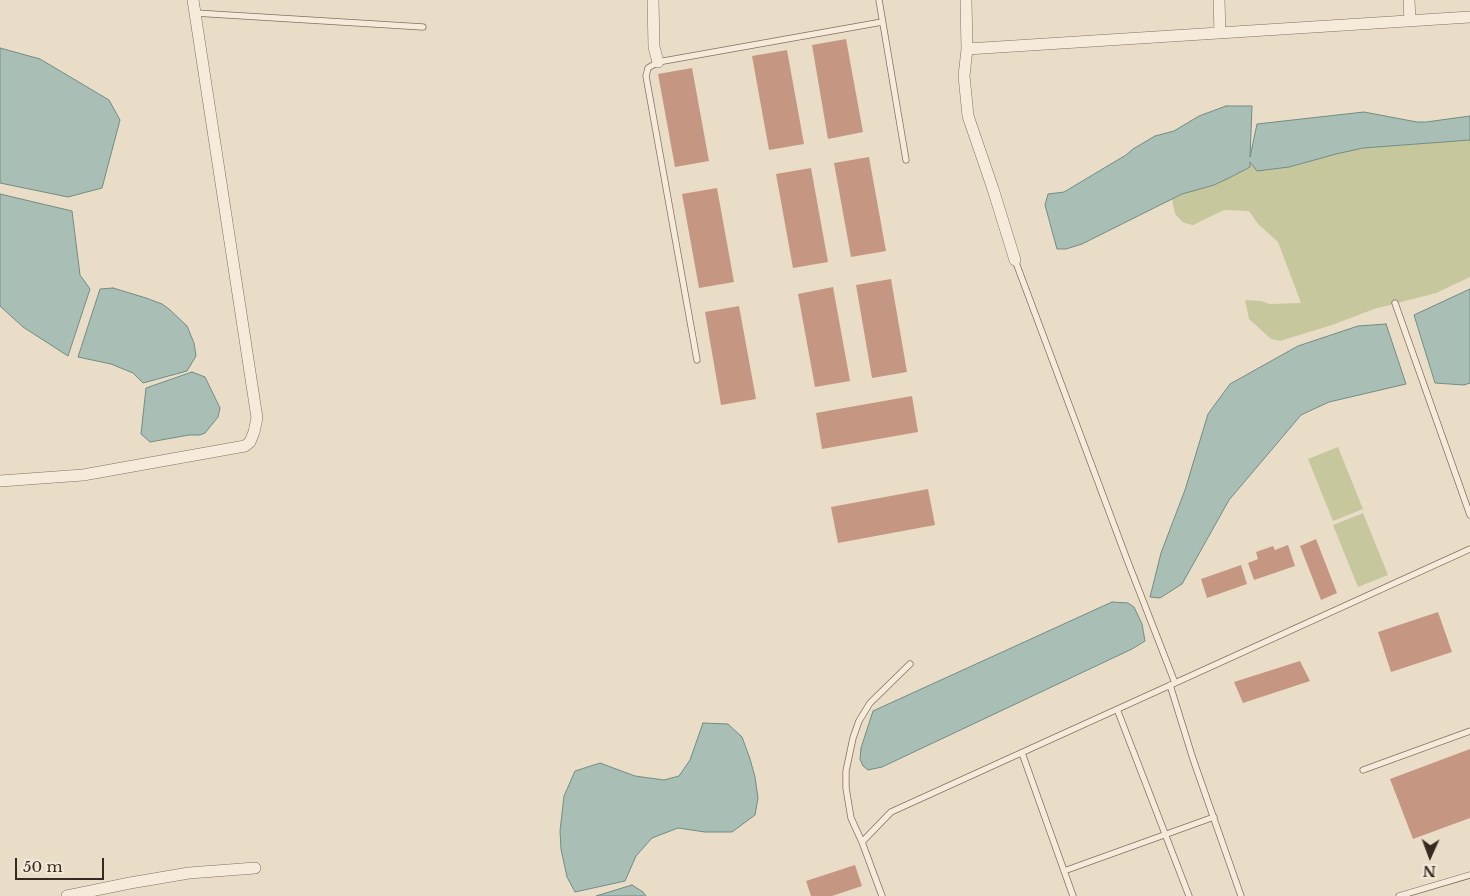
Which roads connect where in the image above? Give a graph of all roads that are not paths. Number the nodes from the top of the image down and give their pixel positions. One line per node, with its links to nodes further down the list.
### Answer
1 (193, 0): 7 (street)
2 (653, 0): 14 (street)
3 (879, 0): 10 (lane)
4 (966, 0): 13 (street)
5 (1219, 0): 12 (street)
6 (1408, 0): 9 (street)
7 (194, 13): 11 (lane); 19 (street)
8 (1470, 17): 9 (street)
9 (1410, 20): 12 (street)
10 (882, 22): 14 (lane); 15 (lane)
11 (423, 27)
12 (1220, 33): 13 (street)
13 (966, 49): 16 (street)
14 (658, 62): 18 (lane)
15 (906, 160)
16 (1014, 260): 23 (lane)
17 (1395, 303): 20 (lane)
18 (697, 360)
19 (0, 481)
20 (1470, 515)
21 (1470, 548): 23 (lane)
22 (910, 664): 30 (lane)
23 (1173, 684): 24 (lane); 28 (lane)
24 (1118, 709): 26 (lane); 29 (lane)
25 (1470, 732): 27 (lane)
26 (1022, 753): 30 (lane); 32 (lane)
27 (1363, 770)
28 (1214, 817): 29 (lane); 38 (lane)
29 (1166, 836): 32 (lane); 37 (lane)
30 (862, 842): 35 (lane)
31 (255, 868): 34 (street)
32 (1064, 871): 36 (lane)
33 (1470, 875): 39 (lane)
34 (67, 896)
35 (882, 896)
36 (1073, 896)
37 (1190, 896)
38 (1241, 896)
39 (1399, 896)

